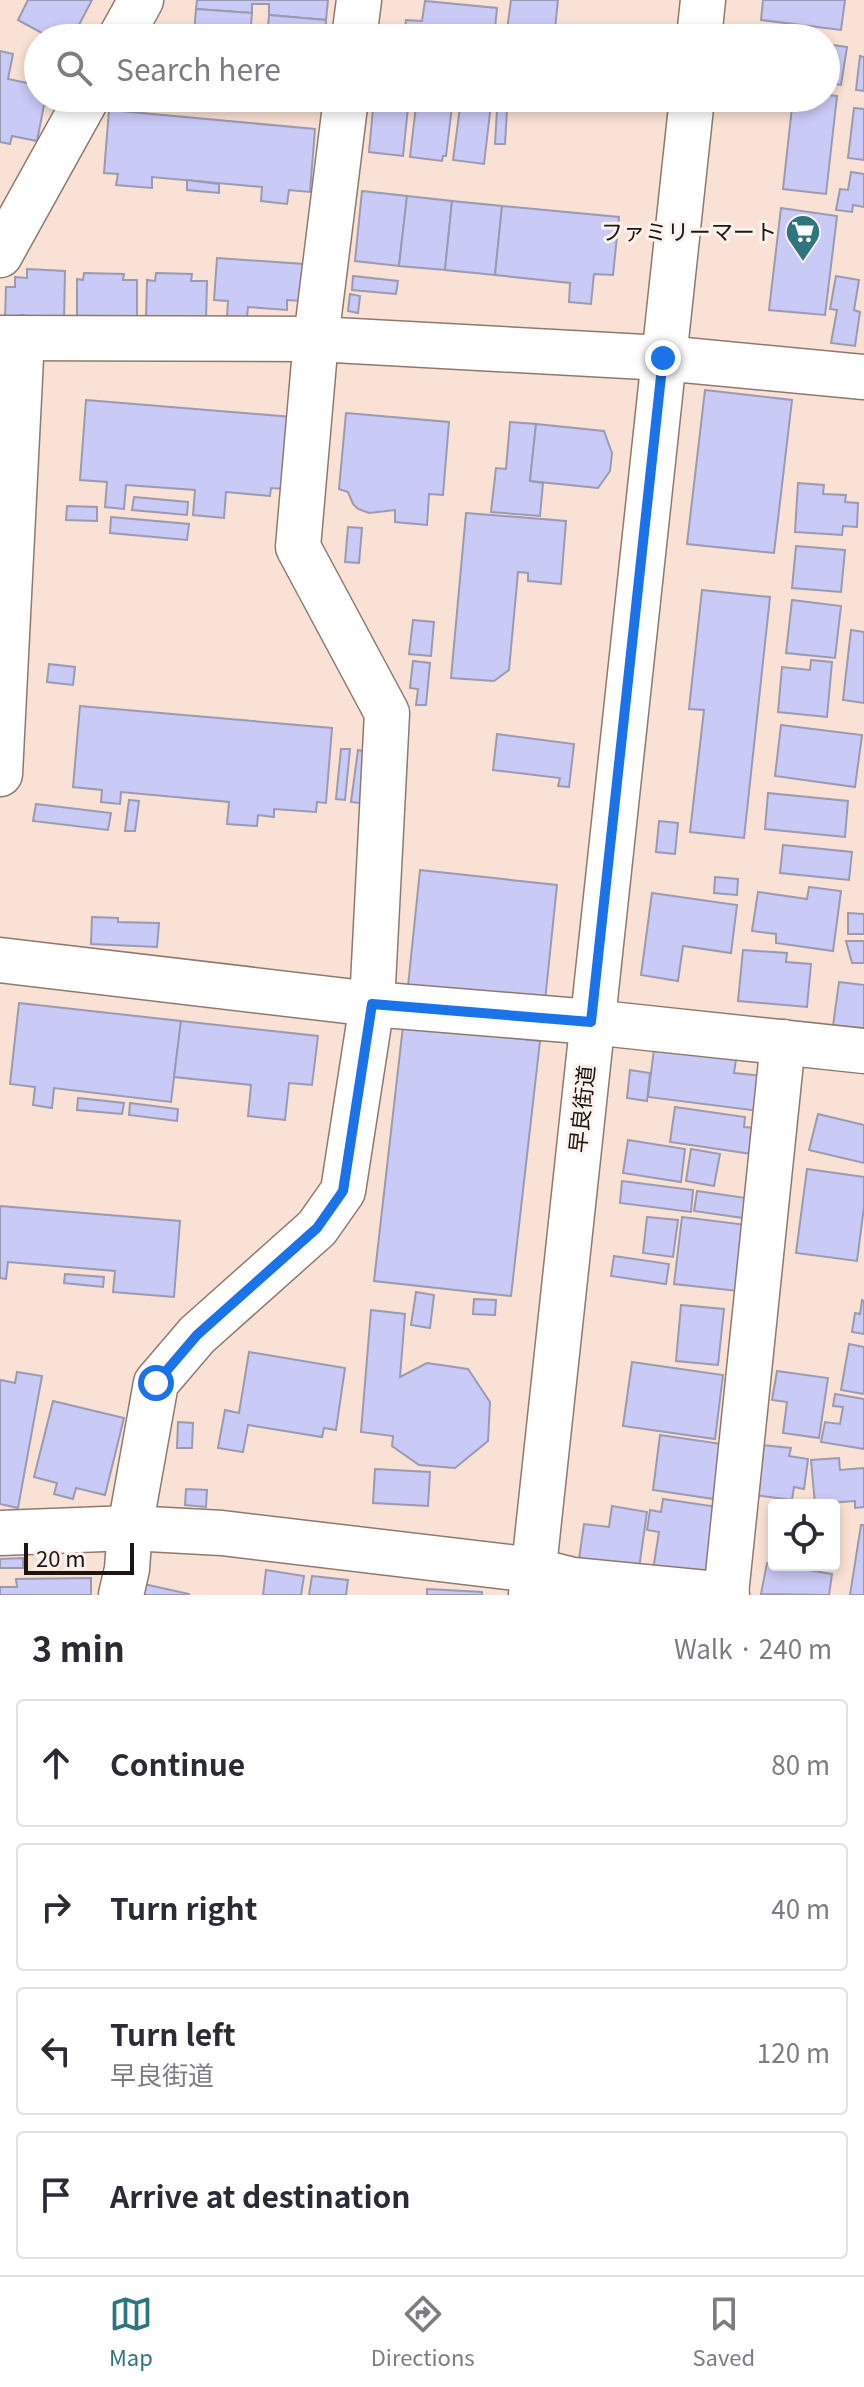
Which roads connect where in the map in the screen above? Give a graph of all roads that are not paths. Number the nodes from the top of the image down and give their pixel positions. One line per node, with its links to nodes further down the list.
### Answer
1 (141, 0): 4 (street)
2 (359, 0): 5 (street)
3 (703, 0): 6 (street)
4 (128, 24)
5 (356, 24)
6 (700, 24)
7 (79, 112): 10 (street)
8 (344, 112): 12 (street)
9 (690, 112): 13 (street, 早良街道)
10 (0, 255)
11 (11, 338): 12 (street); 15 (street)
12 (316, 339): 13 (street); 17 (street)
13 (663, 358): 14 (street); 18 (street, 早良街道)
14 (864, 377)
15 (0, 774)
16 (0, 960): 17 (street)
17 (372, 1004): 18 (street); 21 (street)
18 (591, 1022): 19 (street); 23 (street, 早良街道)
19 (783, 1042): 20 (street); 24 (street)
20 (864, 1051)
21 (130, 1528): 22 (street); 23 (street); 25 (street)
22 (0, 1533)
23 (532, 1583): 24 (street)
24 (727, 1594)
25 (121, 1595)

